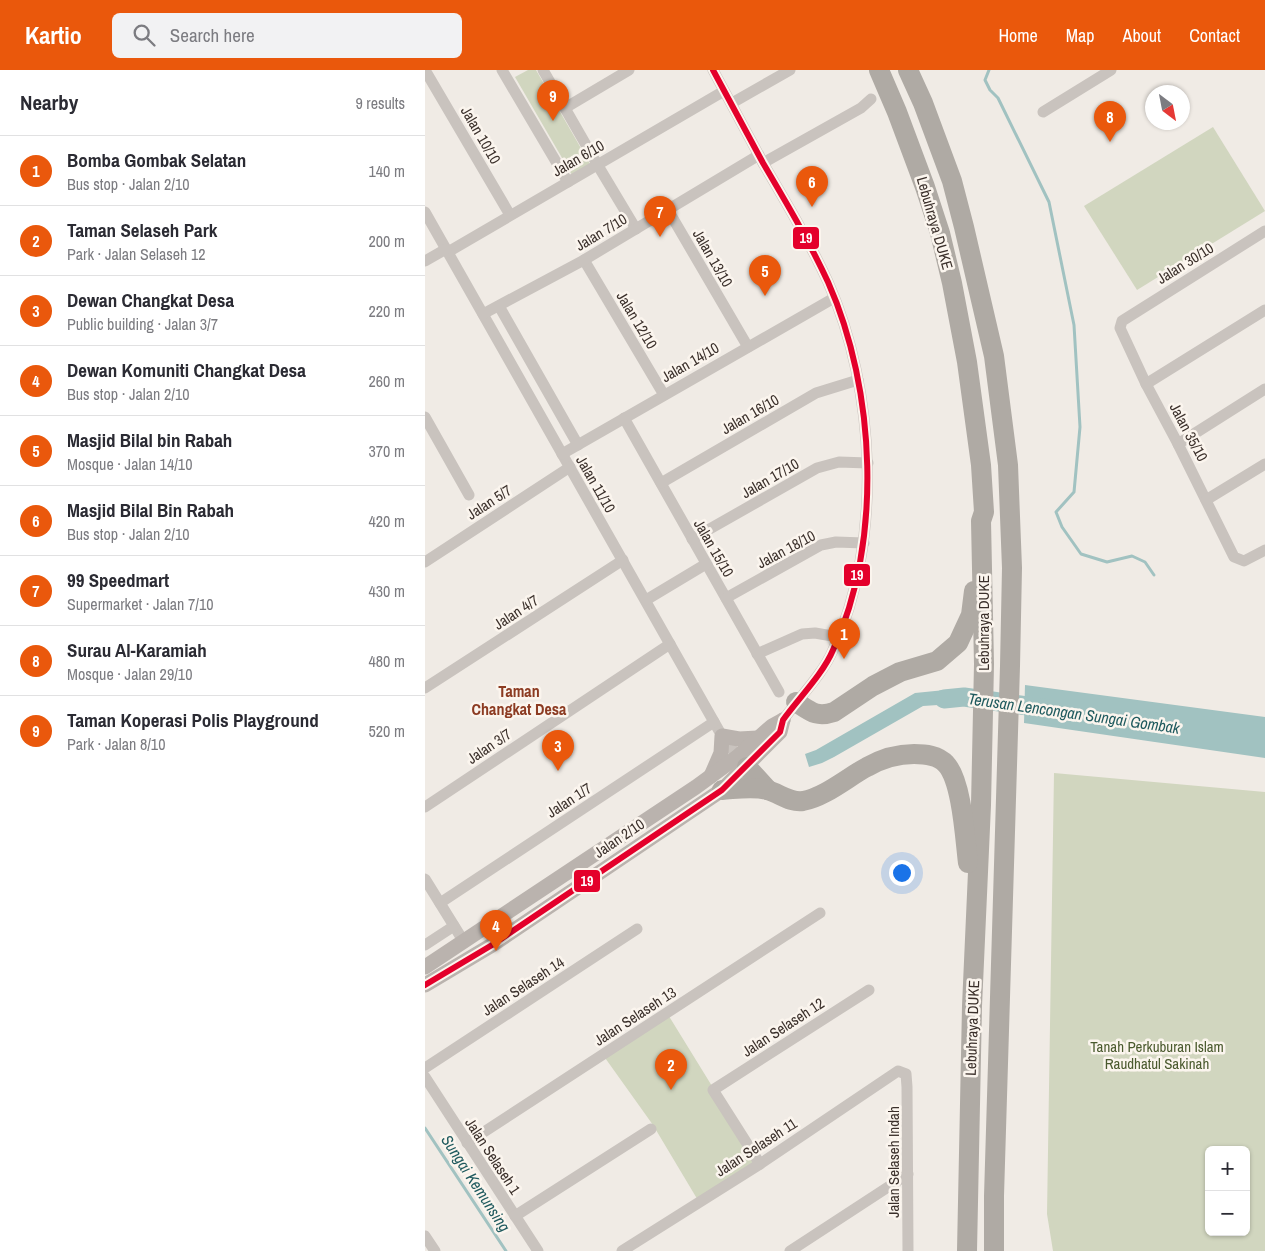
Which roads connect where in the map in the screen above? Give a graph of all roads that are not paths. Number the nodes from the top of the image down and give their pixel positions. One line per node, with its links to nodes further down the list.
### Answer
1 (425, 70): 20 (street, Jalan 10/10)
2 (502, 70): 17 (street)
3 (543, 70): 13 (street)
4 (629, 70): 13 (street)
5 (713, 70): 10 (street, Jalan 2/10)
6 (790, 70): 12 (street)
7 (879, 70): 47 (highway, Lebuhraya DUKE)
8 (908, 70): 98 (highway, Lebuhraya DUKE)
9 (1111, 70): 14 (street)
10 (724, 90): 12 (street, Jalan 2/10); 16 (street, Jalan 6/10)
11 (871, 99): 15 (street, Jalan 7/10)
12 (732, 103): 15 (street, Jalan 2/10)
13 (565, 108): 16 (street)
14 (1043, 112)
15 (761, 159): 18 (street, Jalan 7/10); 26 (street, Jalan 2/10)
16 (597, 164): 17 (street, Jalan 6/10); 21 (street)
17 (568, 182): 20 (street, Jalan 6/10)
18 (668, 210): 21 (street, Jalan 7/10); 31 (street, Jalan 13/10)
19 (425, 212): 23 (street, Jalan 11/10)
20 (510, 215): 23 (street, Jalan 6/10)
21 (636, 229): 24 (street, Jalan 7/10)
22 (1265, 231): 30 (street, Jalan 30/10)
23 (447, 250): 25 (street, Jalan 6/10); 29 (street, Jalan 11/10)
24 (583, 260): 27 (street, Jalan 7/10); 35 (street, Jalan 12/10)
25 (425, 261)
26 (835, 298): 31 (street, Jalan 14/10); 32 (street, Jalan 2/10)
27 (499, 306): 29 (street, Jalan 7/10); 39 (street)
28 (1265, 310): 33 (street)
29 (483, 314): 40 (street, Jalan 11/10)
30 (1122, 320): 33 (street, Jalan 35/10)
31 (747, 347): 35 (street, Jalan 14/10)
32 (859, 380): 41 (street, Jalan 2/10); 44 (street, Jalan 16/10)
33 (1146, 384): 38 (street, Jalan 35/10)
34 (1265, 389): 38 (street)
35 (664, 395): 37 (street, Jalan 14/10)
36 (425, 416): 45 (street)
37 (624, 418): 39 (street, Jalan 14/10); 44 (street, Jalan 15/10)
38 (1179, 444): 46 (street, Jalan 35/10)
39 (578, 445): 40 (street, Jalan 14/10)
40 (562, 454): 43 (street, Jalan 11/10)
41 (868, 463): 48 (street, Jalan 17/10); 49 (street, Jalan 2/10)
42 (1265, 464): 46 (street)
43 (570, 467): 51 (street, Jalan 11/10); 52 (street, Jalan 5/7)
44 (661, 483): 48 (street, Jalan 15/10)
45 (469, 495)
46 (1207, 500): 50 (street, Jalan 35/10)
47 (981, 521): 61 (highway); 73 (highway, Lebuhraya DUKE)
48 (692, 539): 53 (street, Jalan 15/10)
49 (864, 543): 54 (street, Jalan 18/10); 56 (street, Jalan 2/10)
50 (1265, 550)
51 (623, 560): 55 (street, Jalan 11/10); 59 (street, Jalan 4/7)
52 (425, 562)
53 (706, 564): 54 (street, Jalan 15/10); 55 (street)
54 (726, 598): 58 (street, Jalan 15/10)
55 (646, 600): 57 (street, Jalan 11/10)
56 (839, 637): 58 (street); 61 (street, Jalan 2/10)
57 (670, 644): 63 (street, Jalan 11/10); 69 (street, Jalan 3/7)
58 (757, 654): 60 (street, Jalan 15/10)
59 (425, 688)
60 (779, 692)
61 (796, 702): 62 (street, Jalan 2/10)
62 (783, 720): 65 (street, Jalan 2/10); 66 (street, Jalan 2/10)
63 (714, 722): 64 (street, Jalan 11/10); 71 (street, Jalan 1/7)
64 (722, 736): 65 (street); 66 (street, Jalan 11/10); 67 (street)
65 (758, 738): 66 (street, Jalan 2/10)
66 (742, 762): 67 (street, Jalan 2/10); 68 (highway)
67 (716, 783): 68 (highway); 76 (street, Jalan 2/10); 79 (street, Jalan 2/10)
68 (768, 790): 73 (highway)
69 (425, 807)
70 (425, 880): 71 (street)
71 (439, 903): 74 (street)
72 (820, 913): 85 (street, Jalan Selaseh 13)
73 (976, 920): 86 (highway, Lebuhraya DUKE)
74 (454, 926): 76 (street); 77 (street)
75 (637, 929): 81 (street, Jalan Selaseh 14)
76 (464, 942): 78 (street, Jalan 2/10)
77 (425, 945)
78 (425, 967)
79 (425, 985)
80 (869, 990): 87 (street, Jalan Selaseh 12)
81 (425, 1068)
82 (906, 1074): 87 (street, Jalan Selaseh 11); 88 (street, Jalan Selaseh Indah)
83 (425, 1077): 85 (street, Jalan Selaseh 1)
84 (651, 1129): 89 (street)
85 (467, 1143): 89 (street, Jalan Selaseh 1)
86 (969, 1158): 96 (highway); 97 (highway, Lebuhraya DUKE)
87 (760, 1164): 93 (street, Jalan Selaseh 11)
88 (908, 1174): 94 (street); 95 (street, Jalan Selaseh Indah)
89 (515, 1216): 92 (street, Jalan Selaseh 1)
90 (425, 1236): 91 (street)
91 (435, 1251)
92 (537, 1251)
93 (622, 1251)
94 (790, 1251)
95 (908, 1251)
96 (956, 1251)
97 (967, 1251)
98 (994, 1251)

